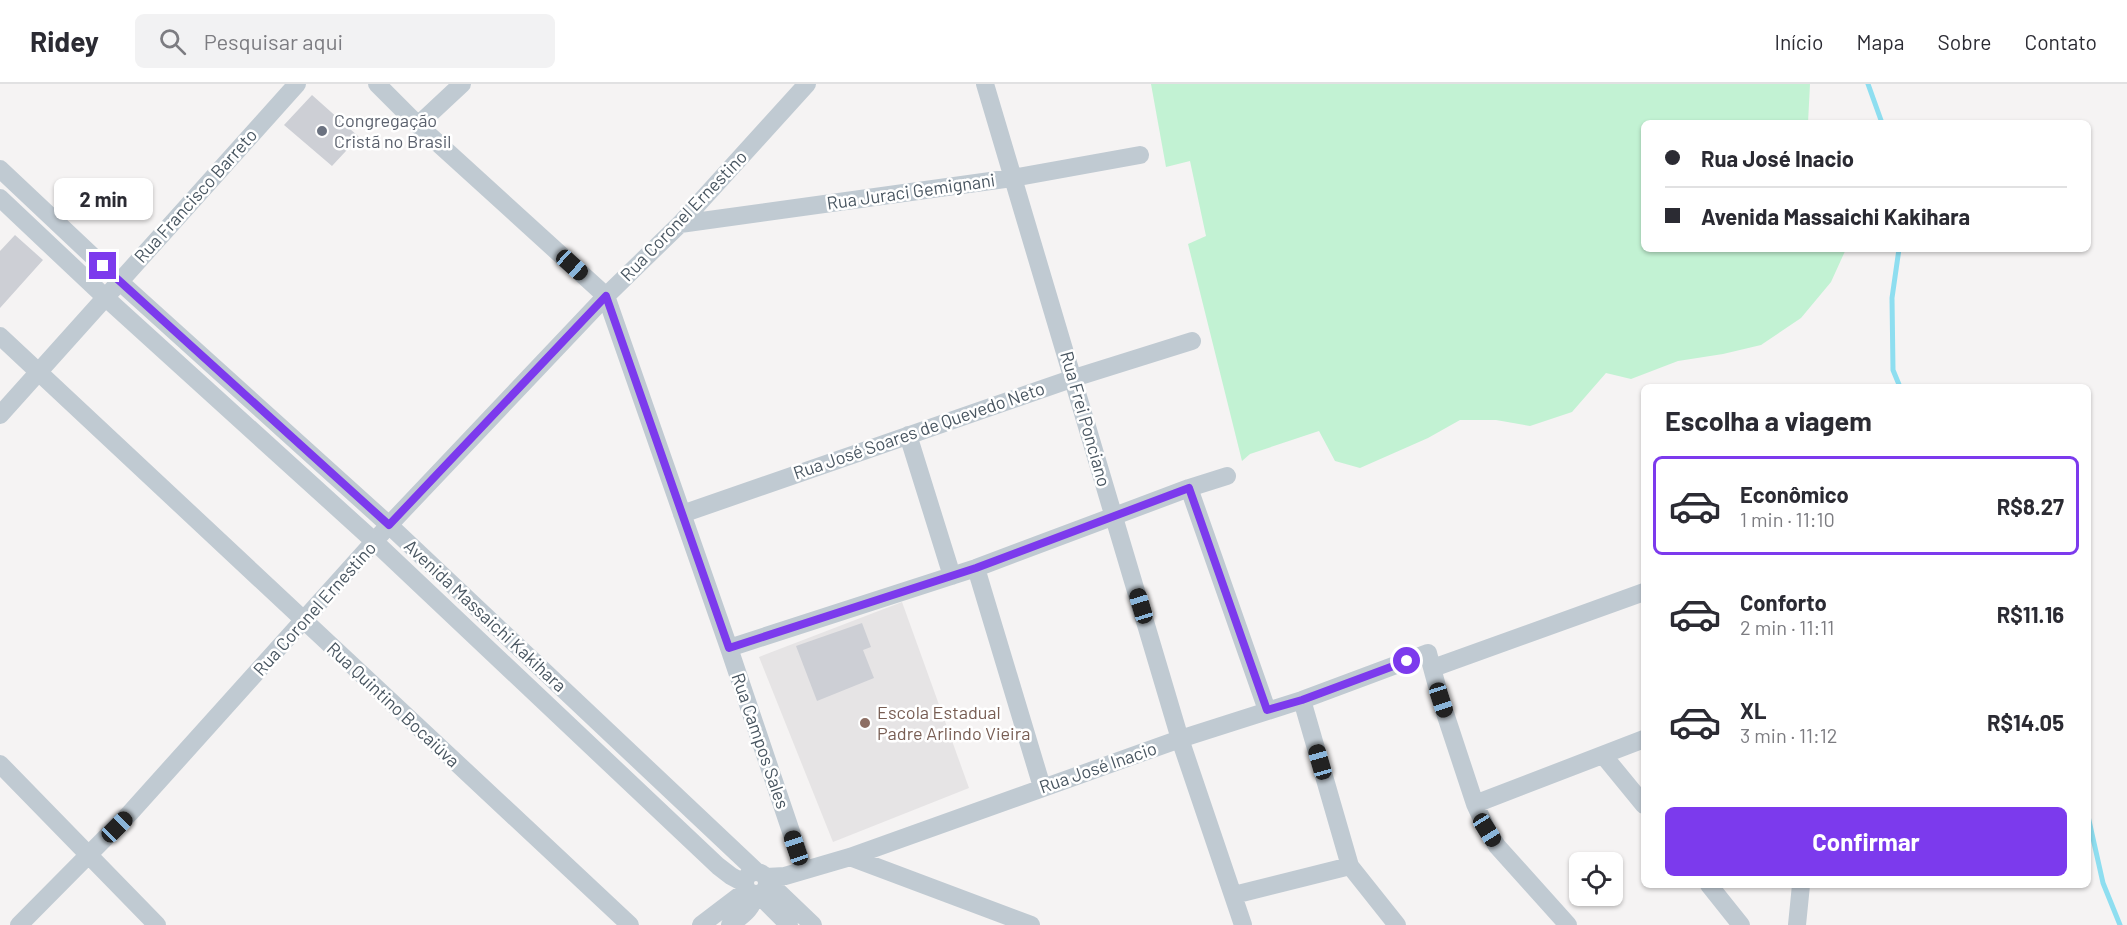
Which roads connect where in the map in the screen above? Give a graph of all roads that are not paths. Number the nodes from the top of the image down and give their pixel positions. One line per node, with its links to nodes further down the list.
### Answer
1 (297, 84): 12 (street, Rua Francisco Barreto)
2 (377, 84): 6 (street, Rua Campos Sales)
3 (462, 84): 6 (street)
4 (807, 84): 11 (street, Rua Coronel Ernestino)
5 (985, 84): 9 (street, Rua Frei Ponciano)
6 (418, 125): 13 (street, Rua Campos Sales)
7 (1140, 155): 9 (street, Rua Juraci Gemignani)
8 (0, 169): 12 (street, Avenida Massaichi Kakihara)
9 (1012, 178): 11 (street, Rua Juraci Gemignani); 18 (street, Rua Frei Ponciano)
10 (0, 198): 14 (street, Avenida Massaichi Kakihara)
11 (680, 224): 13 (street, Rua Coronel Ernestino)
12 (120, 282): 14 (street, Rua Francisco Barreto); 25 (street, Avenida Massaichi Kakihara)
13 (606, 296): 23 (street, Rua Campos Sales); 25 (street, Rua Coronel Ernestino)
14 (106, 298): 17 (street, Rua Francisco Barreto); 26 (street, Avenida Massaichi Kakihara)
15 (0, 336): 17 (street, Rua Quintino Bocaiúva)
16 (1192, 341): 18 (street, Rua José Soares de Quevedo Neto)
17 (39, 372): 19 (street, Rua Francisco Barreto); 30 (street, Rua Quintino Bocaiúva)
18 (1074, 378): 20 (street, Rua José Soares de Quevedo Neto); 24 (street, Rua Frei Ponciano)
19 (0, 415)
20 (908, 435): 23 (street, Rua José Soares de Quevedo Neto); 28 (street)
21 (1227, 476): 22 (street)
22 (1189, 488): 24 (street); 34 (street)
23 (682, 514): 31 (street, Rua Campos Sales)
24 (1114, 518): 27 (street); 35 (street, Rua Frei Ponciano)
25 (389, 525): 26 (street, Rua Coronel Ernestino); 46 (street, Avenida Massaichi Kakihara)
26 (375, 542): 30 (street, Rua Coronel Ernestino); 46 (street, Avenida Massaichi Kakihara)
27 (976, 568): 28 (street); 39 (street)
28 (952, 576): 31 (street)
29 (1641, 593): 32 (street, Rua José Inacio)
30 (304, 622): 42 (street, Rua Coronel Ernestino); 52 (street, Rua Quintino Bocaiúva)
31 (729, 648): 45 (street, Rua Campos Sales)
32 (1430, 660): 33 (street, Rua José Inacio); 41 (street)
33 (1302, 700): 34 (street, Rua José Inacio); 44 (street)
34 (1267, 710): 35 (street, Rua José Inacio)
35 (1180, 739): 39 (street, Rua José Inacio); 49 (street, Rua Frei Ponciano)
36 (1641, 740): 37 (street)
37 (1603, 755): 40 (street); 41 (street)
38 (0, 764): 42 (street)
39 (1042, 788): 43 (street, Rua José Inacio)
40 (1641, 801)
41 (1475, 804): 60 (street)
42 (89, 854): 50 (street, Rua Coronel Ernestino); 51 (street)
43 (850, 857): 45 (street, Rua José Inacio); 57 (street)
44 (1350, 866): 49 (street); 59 (street)
45 (804, 870): 46 (street, Rua José Inacio)
46 (756, 884): 53 (street, Rua José Inacio); 54 (street); 55 (street, Avenida Massaichi Kakihara); 56 (street, Avenida Massaichi Kakihara)
47 (1711, 888): 61 (street)
48 (1801, 888): 62 (street)
49 (1234, 896): 58 (street, Rua Frei Ponciano)
50 (19, 925)
51 (157, 925)
52 (630, 925)
53 (701, 925)
54 (730, 925)
55 (789, 925)
56 (813, 925)
57 (1031, 925)
58 (1243, 925)
59 (1397, 925)
60 (1568, 925)
61 (1741, 925)
62 (1797, 925)

